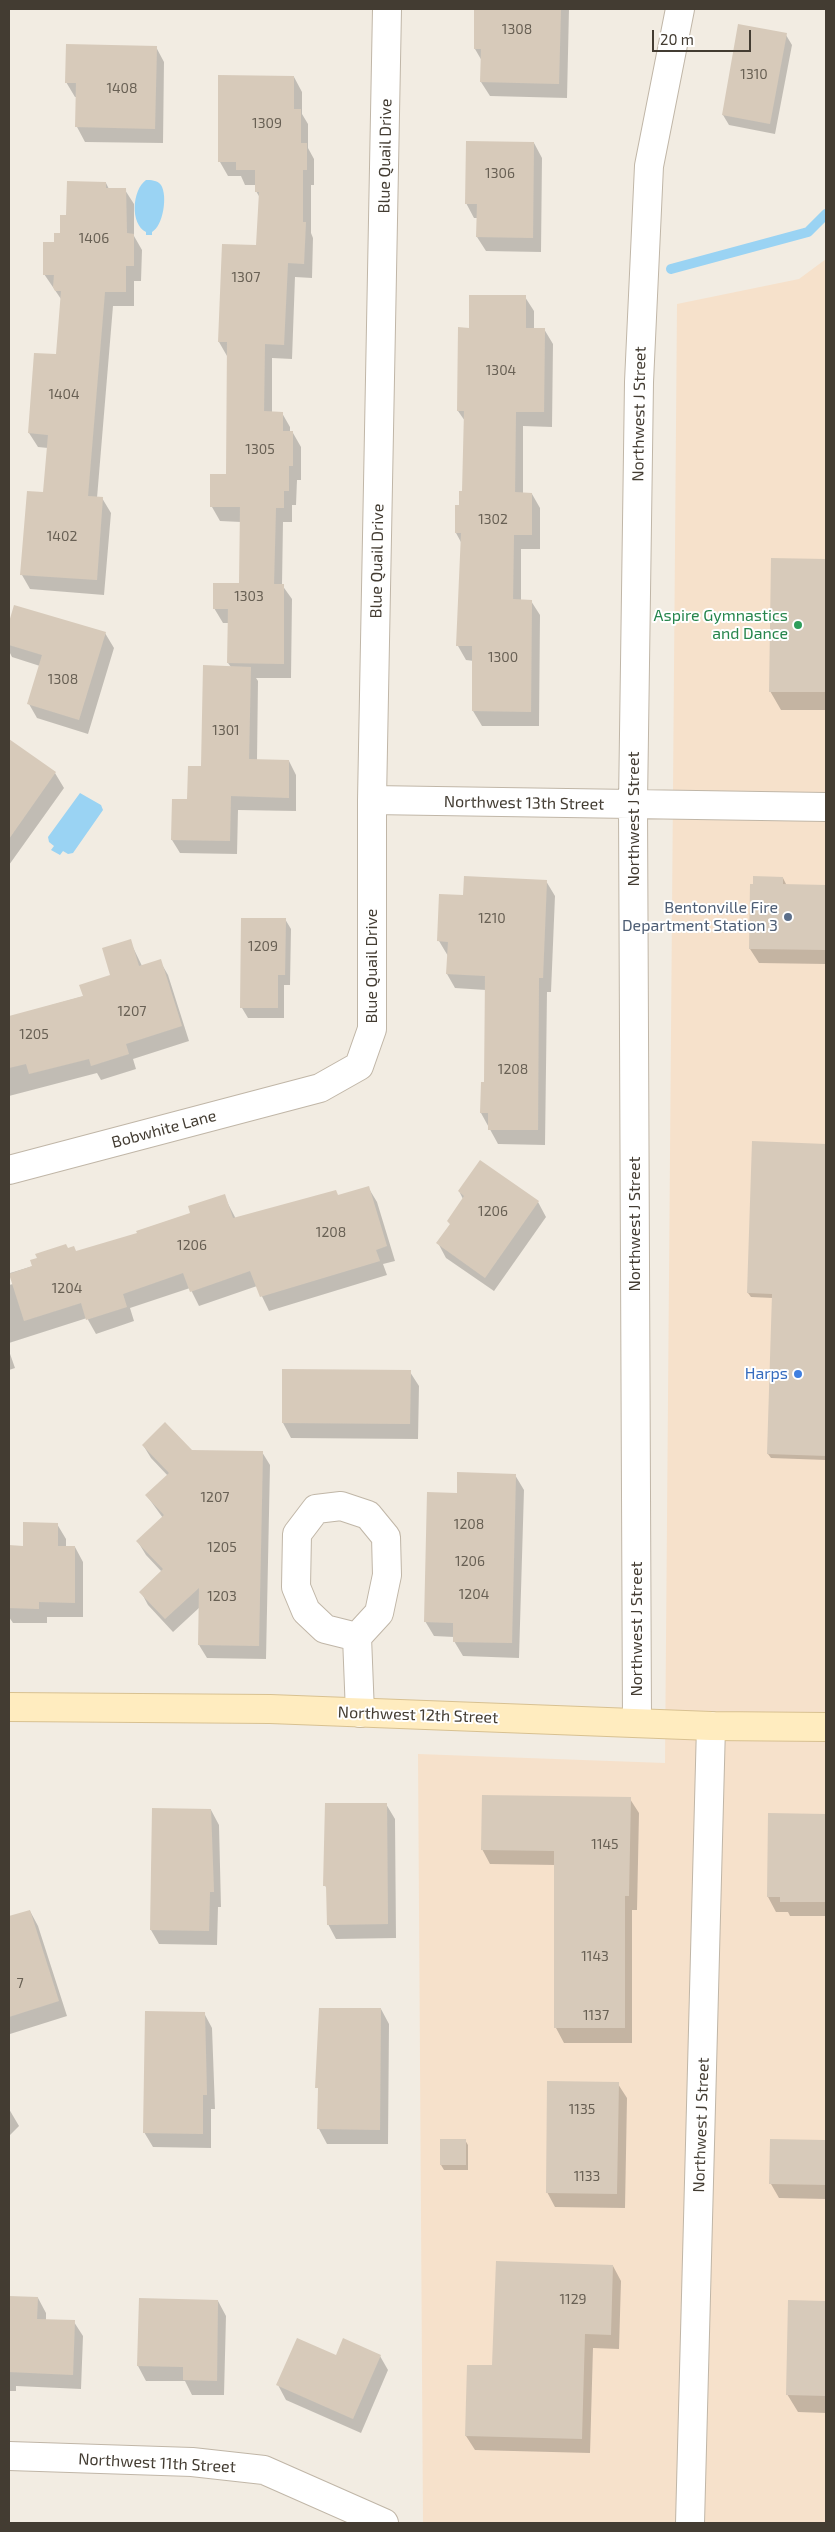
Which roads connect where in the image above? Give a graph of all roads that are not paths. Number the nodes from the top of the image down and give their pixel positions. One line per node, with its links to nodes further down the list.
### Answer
1 (387, 9): 3 (street, Blue Quail Drive)
2 (680, 9): 4 (street, Northwest J Street)
3 (372, 800): 4 (street, Northwest 13th Street); 6 (street, Blue Quail Drive)
4 (633, 804): 5 (street, Northwest 13th Street); 11 (street, Northwest J Street)
5 (826, 806)
6 (320, 1088): 7 (street, Bobwhite Lane)
7 (9, 1170)
8 (357, 1637): 8 (street); 10 (street)
9 (9, 1707): 10 (street, Northwest 12th Street)
10 (360, 1713): 11 (street, Northwest 12th Street)
11 (637, 1723): 12 (street, Northwest 12th Street)
12 (712, 1726): 13 (street, Northwest 12th Street); 16 (street, Northwest J Street)
13 (826, 1727)
14 (9, 2456): 15 (street, Northwest 11th Street)
15 (384, 2523)
16 (690, 2523)

